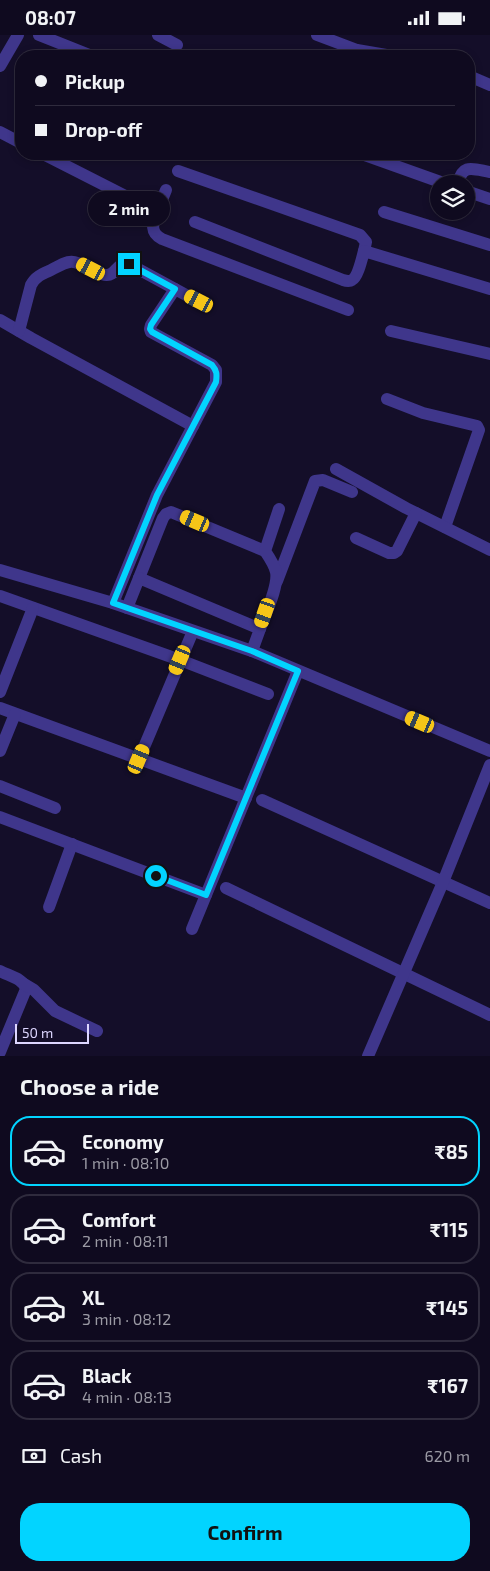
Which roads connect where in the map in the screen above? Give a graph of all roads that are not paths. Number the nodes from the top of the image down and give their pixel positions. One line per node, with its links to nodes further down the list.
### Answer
1 (18, 35): 8 (street)
2 (39, 35): 6 (street)
3 (158, 35): 5 (street)
4 (317, 35): 7 (street)
5 (177, 45)
6 (77, 50)
7 (356, 50)
8 (0, 66)
9 (475, 79): 10 (street)
10 (490, 85)
11 (0, 132): 12 (street)
12 (15, 140)
13 (54, 160): 22 (street)
14 (379, 160): 18 (street)
15 (178, 171): 26 (street)
16 (490, 171): 17 (street)
17 (460, 175)
18 (430, 178)
19 (166, 190): 22 (street)
20 (475, 194): 21 (street)
21 (490, 199)
22 (157, 212): 30 (street)
23 (384, 212): 25 (street)
24 (195, 222): 26 (street)
25 (490, 245)
26 (364, 251): 28 (street)
27 (175, 289): 29 (street); 32 (street); 36 (street)
28 (490, 289)
29 (199, 301)
30 (348, 310)
31 (0, 320): 32 (street)
32 (19, 331): 36 (street)
33 (390, 331): 34 (street)
34 (490, 354)
35 (387, 399): 41 (street)
36 (193, 426): 49 (street)
37 (336, 469): 40 (street)
38 (352, 492): 47 (street)
39 (279, 509): 44 (street)
40 (416, 513): 41 (street); 42 (street)
41 (445, 527): 43 (street)
42 (356, 538)
43 (490, 550)
44 (265, 551): 46 (street); 47 (street)
45 (0, 570): 49 (street)
46 (139, 578): 51 (street); 52 (street)
47 (277, 581): 52 (street)
48 (0, 596): 50 (street)
49 (113, 603): 51 (street)
50 (33, 608): 55 (street); 57 (street)
51 (127, 608): 53 (street)
52 (260, 629): 54 (street)
53 (193, 631): 54 (street); 55 (street)
54 (252, 651): 56 (street)
55 (180, 660): 58 (street); 63 (street)
56 (298, 671): 62 (street); 67 (street)
57 (0, 692)
58 (268, 694)
59 (0, 708): 60 (street)
60 (15, 714): 61 (street); 63 (street)
61 (0, 751)
62 (490, 751)
63 (139, 759): 67 (street)
64 (490, 765): 66 (street)
65 (0, 786): 70 (street)
66 (477, 797): 69 (street); 73 (street)
67 (246, 798): 75 (street)
68 (262, 800): 73 (street)
69 (490, 802)
70 (55, 808)
71 (0, 817): 72 (street)
72 (72, 844): 75 (street); 77 (street)
73 (443, 882): 76 (street); 80 (street)
74 (226, 888): 80 (street)
75 (206, 895): 78 (street)
76 (490, 903)
77 (49, 907)
78 (192, 929)
79 (0, 971): 81 (street)
80 (404, 973): 82 (street); 85 (street)
81 (24, 984): 83 (street); 84 (street)
82 (490, 1015)
83 (97, 1031)
84 (0, 1052)
85 (368, 1056)

